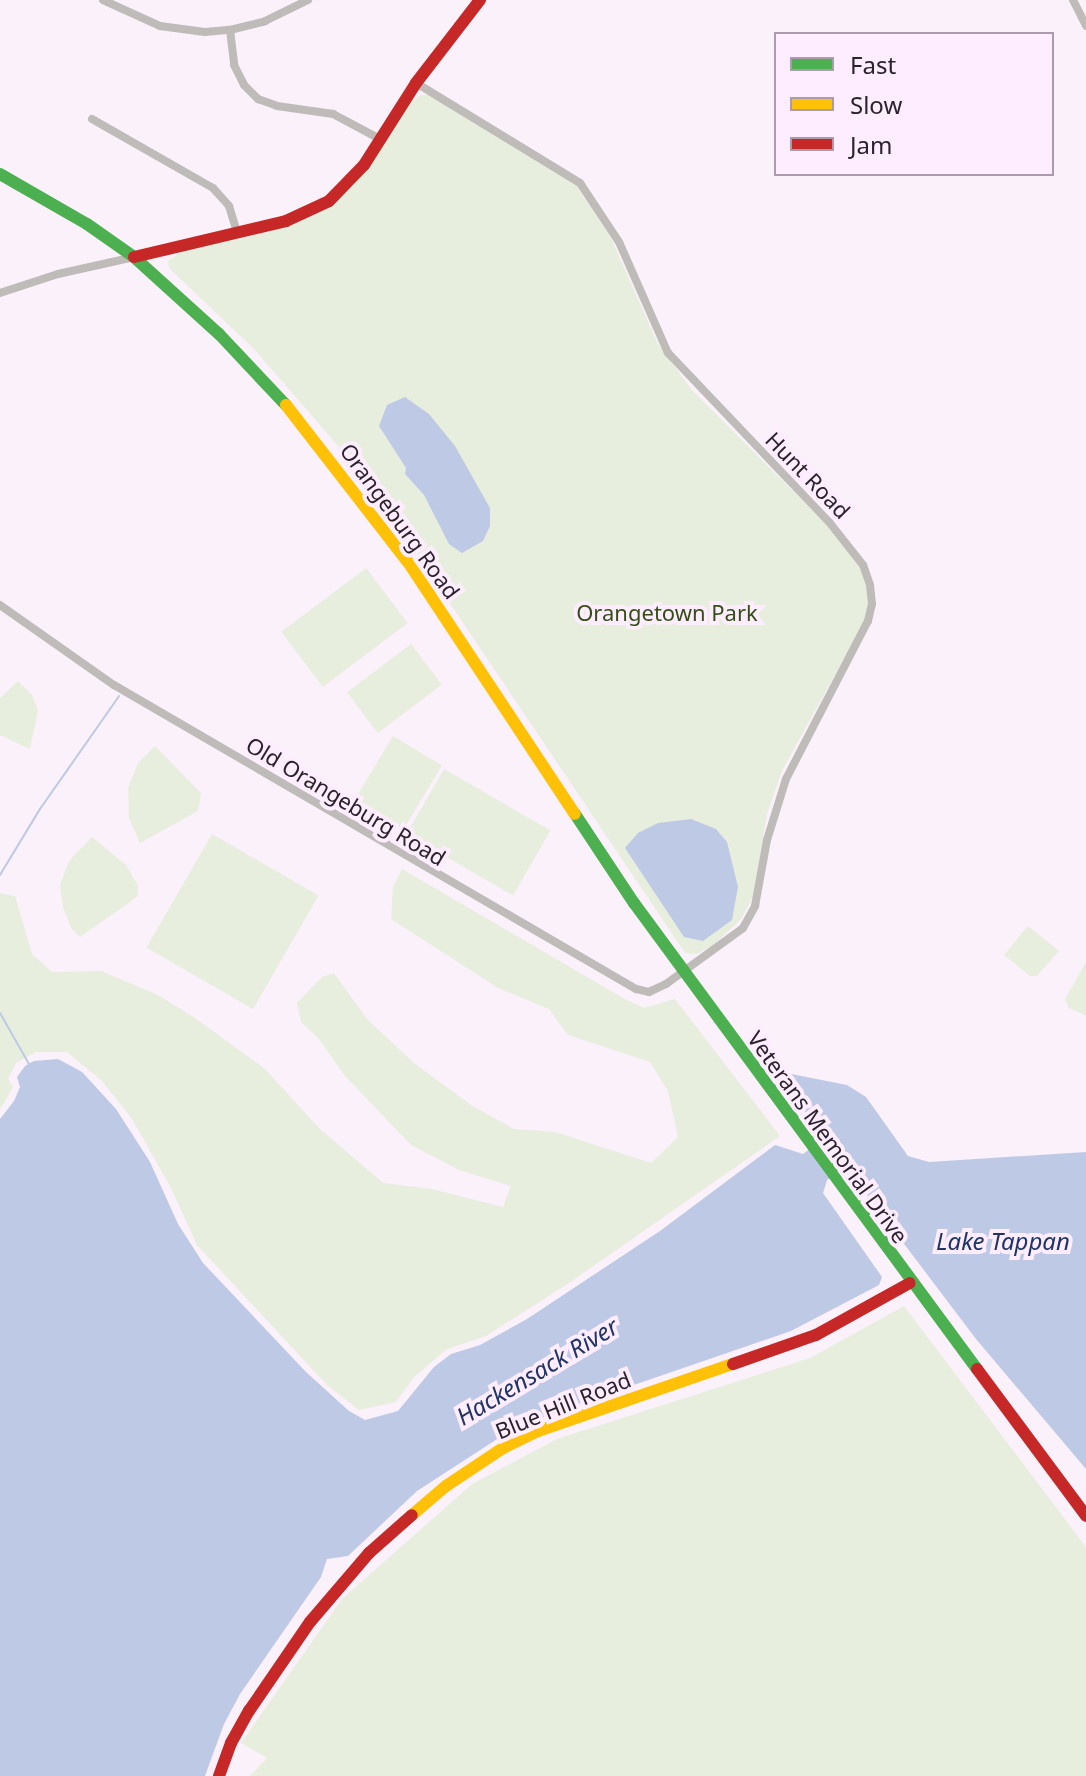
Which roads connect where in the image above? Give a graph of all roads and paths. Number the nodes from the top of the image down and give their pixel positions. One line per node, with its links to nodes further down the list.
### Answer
1 (103, 0): 6 (street)
2 (308, 0): 6 (street)
3 (480, 0): 7 (main road)
4 (1073, 0): 5 (street)
5 (1086, 26)
6 (230, 30): 9 (street)
7 (416, 83): 9 (main road); 15 (street, Hunt Road)
8 (92, 119): 11 (street)
9 (380, 139): 11 (main road)
10 (0, 174): 12 (main road, Orangeburg Road)
11 (237, 233): 12 (main road)
12 (134, 257): 13 (street); 15 (main road, Orangeburg Road)
13 (0, 293)
14 (0, 605): 15 (street, Old Orangeburg Road)
15 (683, 972): 16 (main road, Veterans Memorial Drive)
16 (910, 1283): 17 (main road, Veterans Memorial Drive); 18 (main road, Blue Hill Road)
17 (1086, 1516)
18 (219, 1776)

